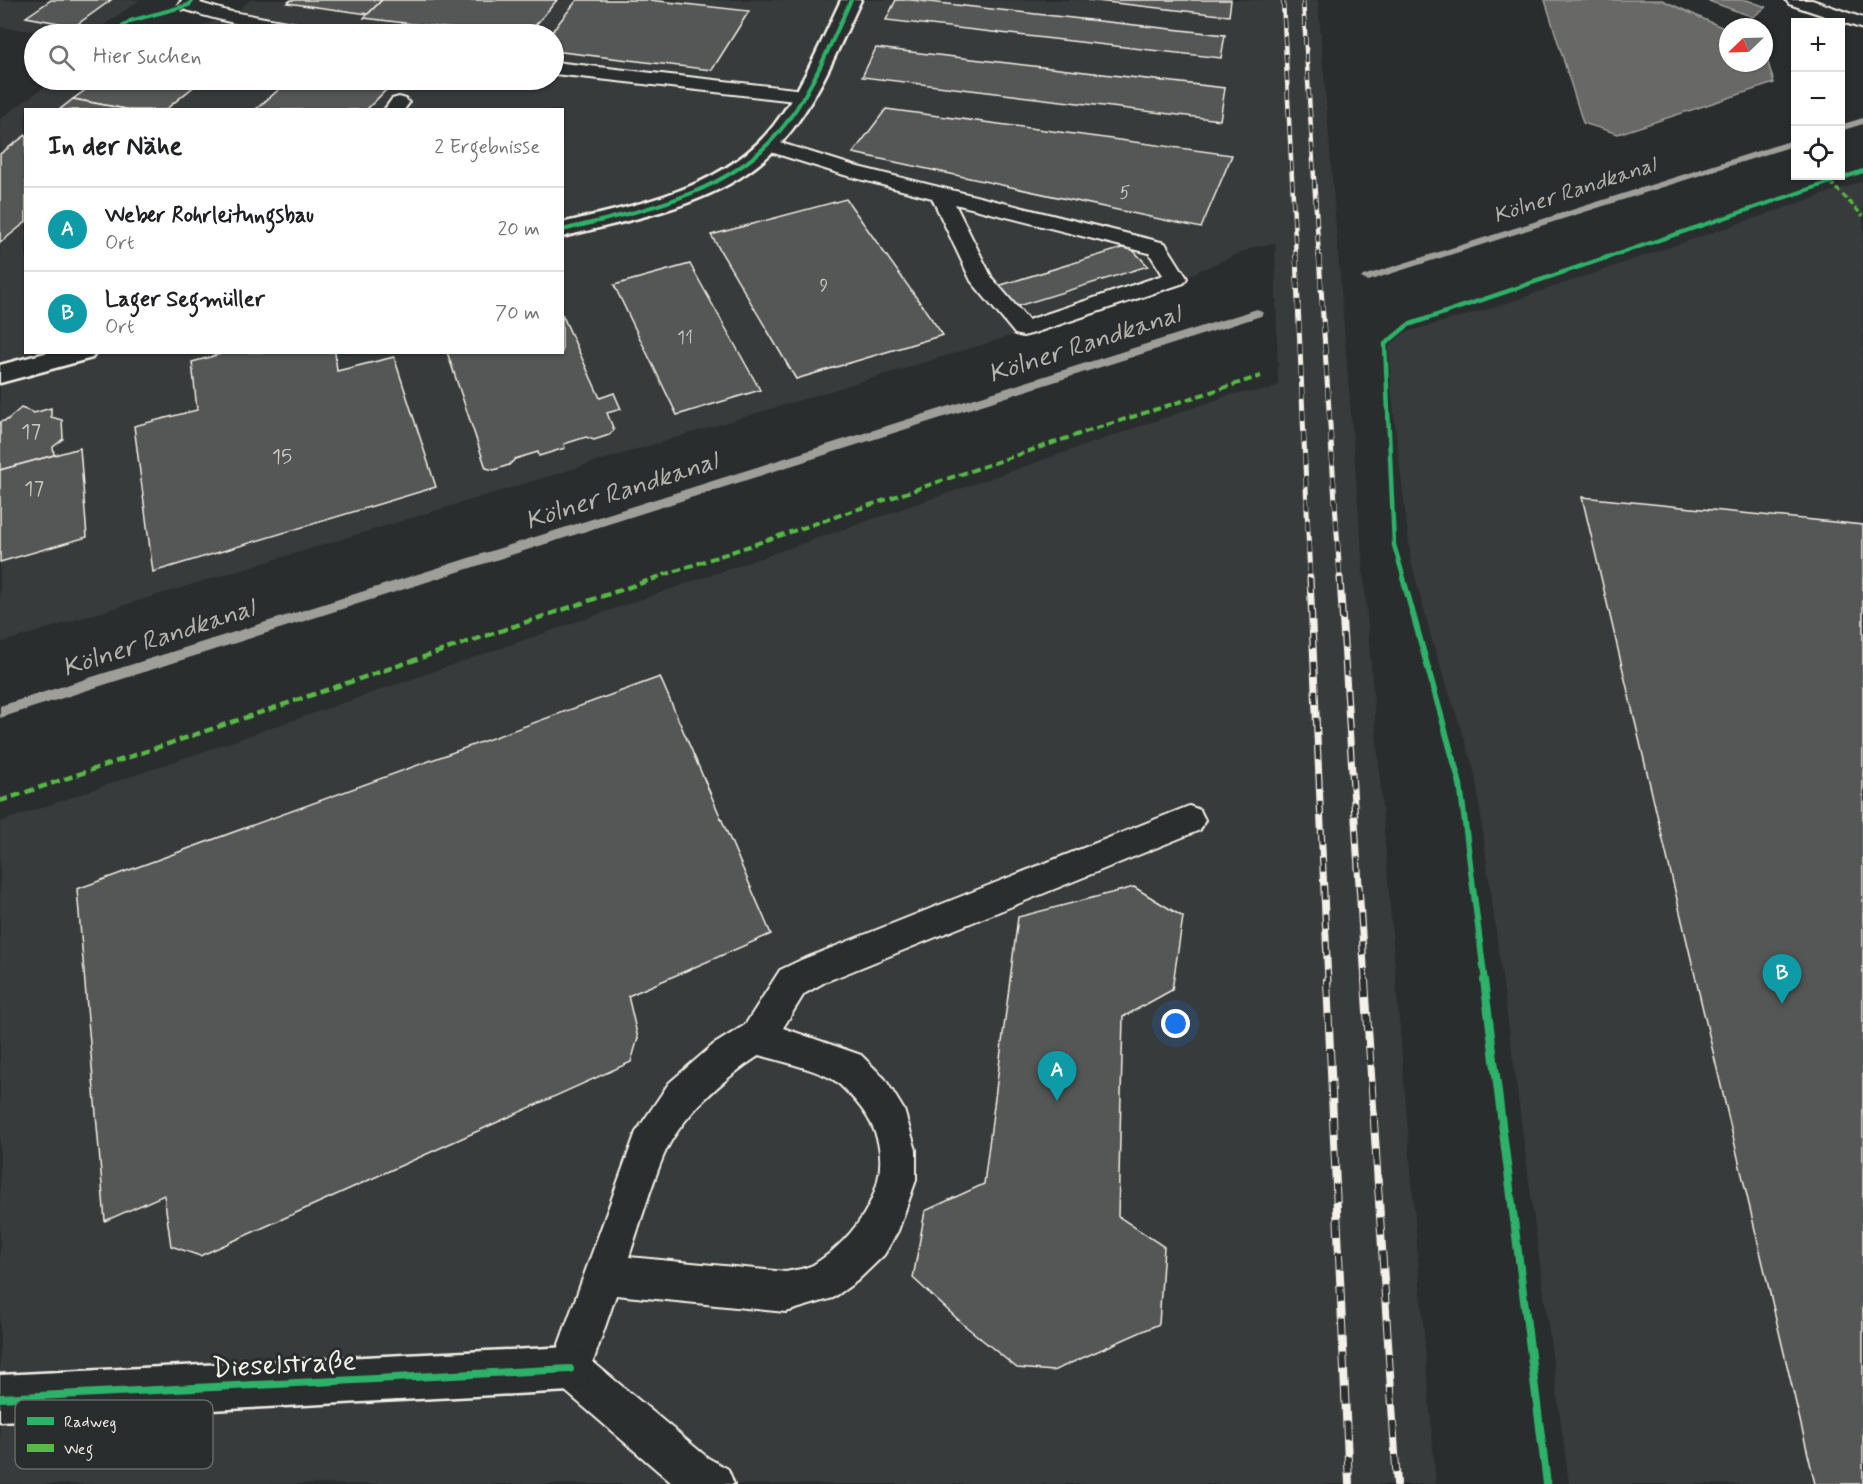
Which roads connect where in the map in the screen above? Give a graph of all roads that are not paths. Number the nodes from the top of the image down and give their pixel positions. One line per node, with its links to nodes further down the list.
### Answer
1 (851, 0): 7 (street)
2 (1795, 0): 5 (lane)
3 (190, 2): 4 (lane)
4 (269, 24)
5 (1863, 24)
6 (564, 69): 7 (lane)
7 (804, 96): 8 (street)
8 (768, 145): 9 (lane); 10 (street)
9 (940, 193): 9 (lane)
10 (564, 229)
11 (67, 354): 12 (street)
12 (36, 358): 13 (street)
13 (0, 374)
14 (1189, 820): 15 (lane)
15 (757, 1037): 16 (lane); 16 (lane)
16 (603, 1274): 17 (lane)
17 (570, 1369): 18 (street, Dieselstraße); 19 (lane)
18 (0, 1398)
19 (713, 1484)

